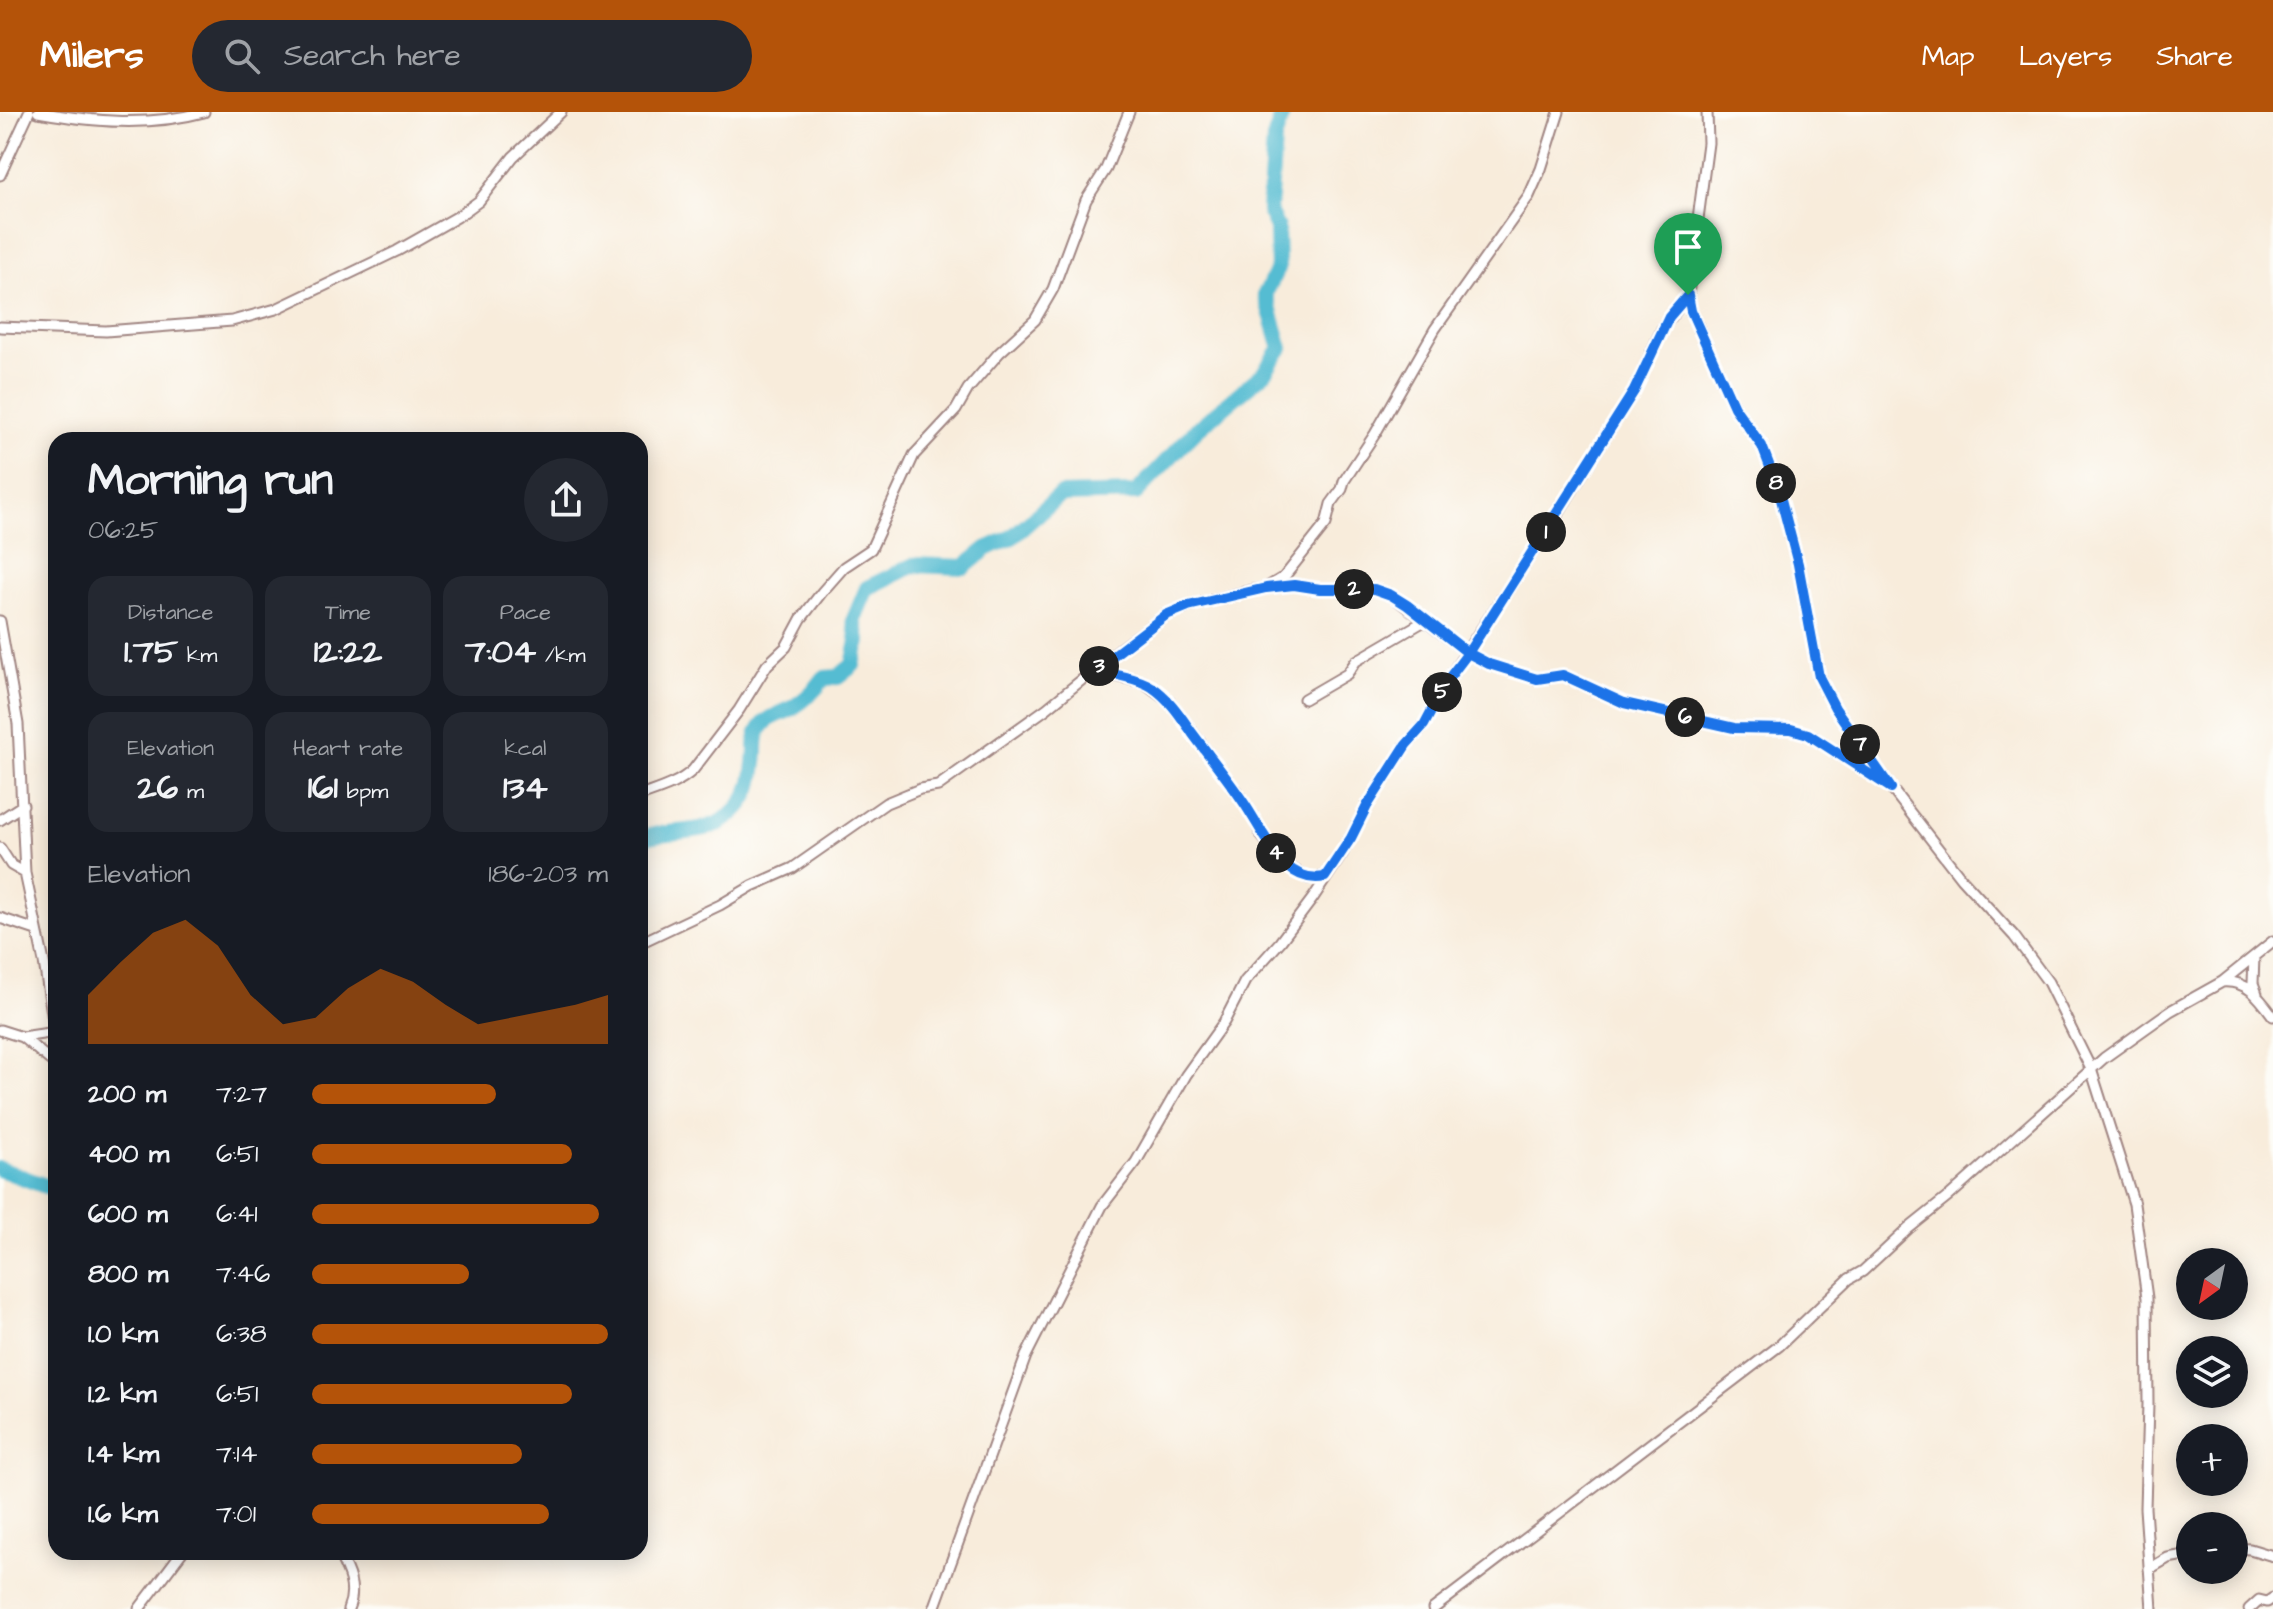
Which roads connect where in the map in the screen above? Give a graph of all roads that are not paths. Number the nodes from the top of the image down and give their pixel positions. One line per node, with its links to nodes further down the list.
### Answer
1 (29, 112): 8 (street)
2 (38, 112): 3 (street)
3 (204, 112)
4 (561, 112): 10 (street)
5 (1129, 112): 18 (street)
6 (1559, 112): 11 (street)
7 (1707, 112): 9 (street)
8 (0, 175)
9 (1688, 295): 14 (street); 17 (street)
10 (0, 327)
11 (1266, 588): 12 (street); 15 (street)
12 (1426, 620): 14 (street); 16 (street)
13 (0, 621): 19 (street)
14 (1468, 653): 17 (street); 23 (street)
15 (1093, 671): 23 (street); 26 (street)
16 (1304, 699)
17 (1891, 788): 37 (street)
18 (648, 793)
19 (23, 805): 20 (street); 22 (street)
20 (0, 820)
21 (0, 848): 22 (street)
22 (25, 873): 25 (street)
23 (1325, 877): 47 (street)
24 (0, 918): 25 (street)
25 (36, 930): 30 (street)
26 (648, 939)
27 (2273, 941): 28 (street)
28 (2254, 957): 29 (street); 31 (street)
29 (2222, 982): 31 (street); 37 (street)
30 (48, 989)
31 (2257, 994): 32 (street)
32 (2273, 1016)
33 (0, 1030): 35 (street)
34 (48, 1035): 35 (street)
35 (22, 1037): 36 (street)
36 (48, 1058)
37 (2091, 1069): 43 (street); 48 (street)
38 (2248, 1549): 39 (street)
39 (2273, 1556)
40 (2176, 1557): 43 (street)
41 (176, 1560): 45 (street)
42 (342, 1560): 46 (street)
43 (2149, 1569): 49 (street)
44 (2273, 1598): 50 (street)
45 (139, 1609)
46 (348, 1609)
47 (934, 1609)
48 (1433, 1609)
49 (2152, 1609)
50 (2249, 1609)

